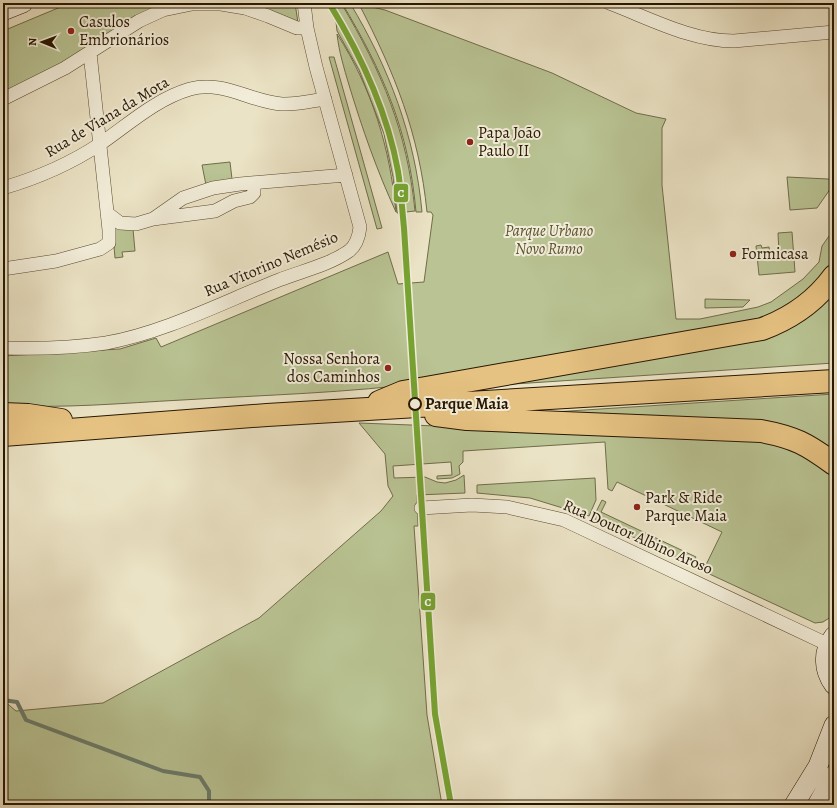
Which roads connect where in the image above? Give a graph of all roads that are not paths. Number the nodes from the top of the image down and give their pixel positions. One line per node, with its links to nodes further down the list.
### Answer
1 (23, 3): 4 (main road)
2 (304, 3): 5 (street, Rua Vitorino Nemésio)
3 (609, 3): 6 (street)
4 (3, 11)
5 (307, 28): 7 (street); 9 (street, Rua Vitorino Nemésio)
6 (834, 32)
7 (90, 53): 8 (street); 10 (street)
8 (3, 99)
9 (325, 99): 10 (street, Rua de Viana da Mota); 11 (street, Rua Vitorino Nemésio)
10 (99, 144): 13 (street, Rua de Viana da Mota); 14 (street)
11 (346, 175): 12 (street); 18 (street, Rua Vitorino Nemésio)
12 (254, 183): 15 (street); 15 (street)
13 (3, 188)
14 (107, 213): 15 (street); 16 (street)
15 (153, 219)
16 (3, 269)
17 (834, 276): 21 (highway)
18 (3, 348)
19 (834, 373): 21 (highway)
20 (834, 381): 21 (highway)
21 (386, 405): 23 (highway); 24 (highway); 25 (highway)
22 (3, 414): 23 (highway)
23 (61, 420): 24 (highway)
24 (5, 434)
25 (834, 464)
26 (421, 508): 27 (street, Rua Doutor Albino Aroso)
27 (831, 640): 28 (main road)
28 (834, 685)
29 (834, 725): 31 (main road)
30 (834, 775): 32 (main road)
31 (794, 805)
32 (817, 805)

